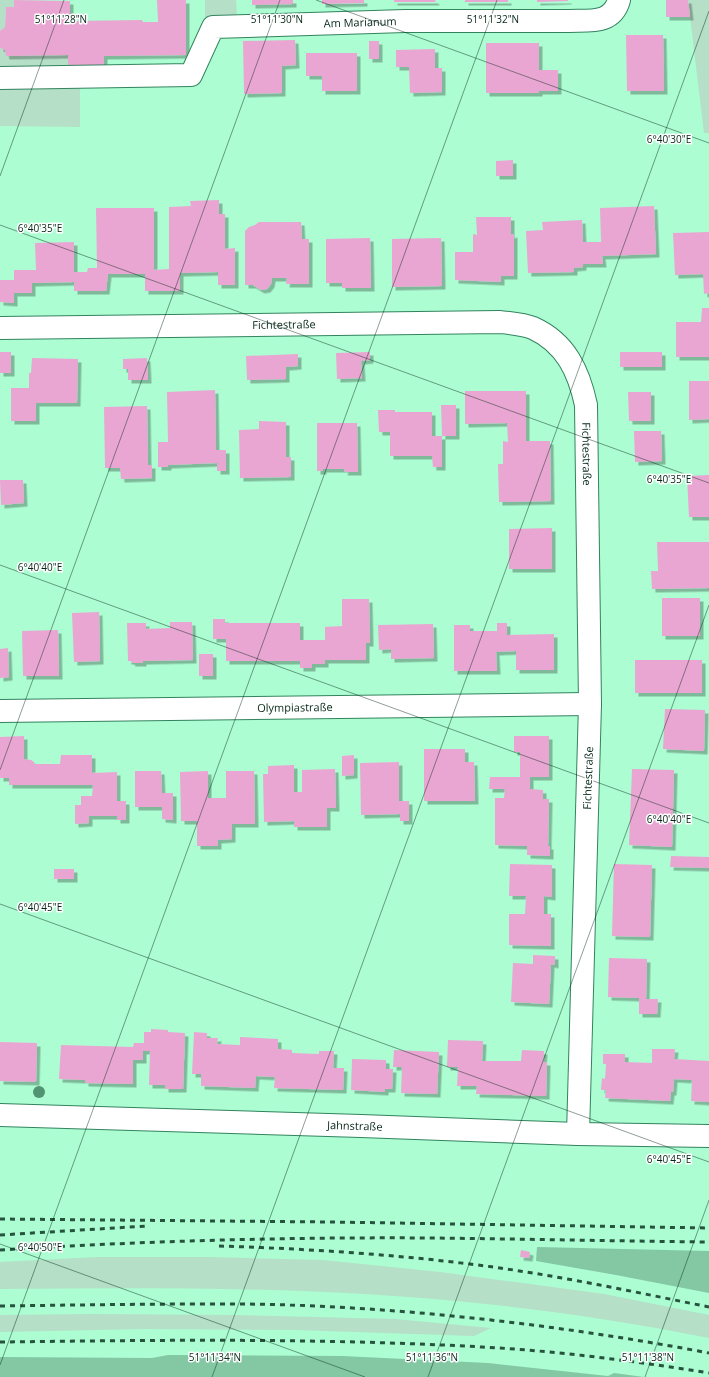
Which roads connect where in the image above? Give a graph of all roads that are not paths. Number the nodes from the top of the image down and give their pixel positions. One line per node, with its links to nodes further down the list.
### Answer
1 (619, 0): 2 (street, Am Marianum)
2 (0, 78)
3 (0, 328): 4 (street, Fichtestraße)
4 (590, 704): 5 (street, Olympiastraße); 7 (street, Fichtestraße)
5 (0, 711)
6 (0, 1115): 7 (street, Jahnstraße)
7 (578, 1134): 8 (street, Jahnstraße)
8 (709, 1136)

